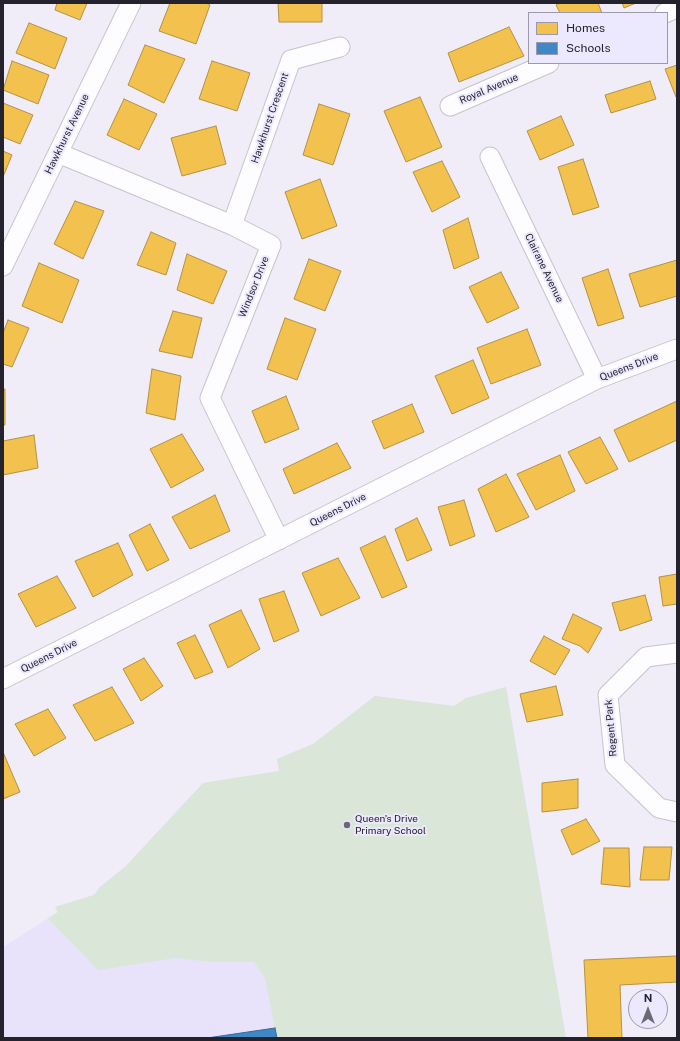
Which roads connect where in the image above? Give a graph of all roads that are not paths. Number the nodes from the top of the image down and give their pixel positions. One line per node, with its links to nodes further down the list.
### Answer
1 (131, 3): 7 (street, Hawkhurst Avenue)
2 (677, 8): 3 (street)
3 (667, 12)
4 (340, 47): 9 (street, Hawkhurst Crescent)
5 (548, 64): 6 (street, Royal Avenue)
6 (450, 106)
7 (58, 153): 9 (street, Windsor Drive); 10 (street, Hawkhurst Avenue)
8 (490, 157): 12 (street, Clairane Avenue)
9 (232, 225): 13 (street, Windsor Drive)
10 (3, 266)
11 (677, 349): 12 (street, Queens Drive)
12 (597, 379): 13 (street, Queens Drive)
13 (279, 540): 15 (street, Queens Drive)
14 (677, 653): 16 (street, Regent Park)
15 (3, 679)
16 (677, 812)

